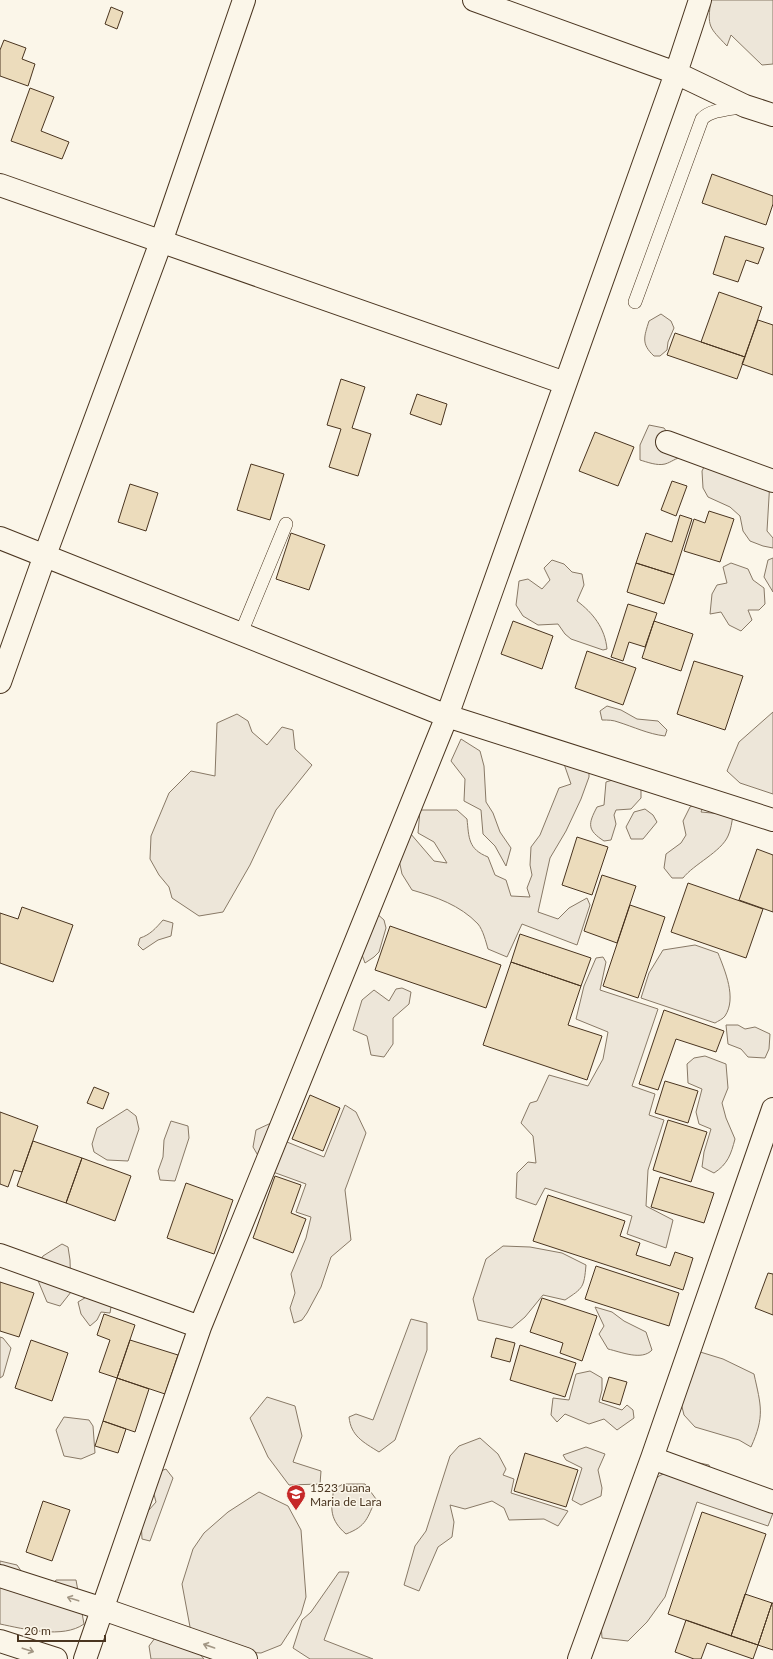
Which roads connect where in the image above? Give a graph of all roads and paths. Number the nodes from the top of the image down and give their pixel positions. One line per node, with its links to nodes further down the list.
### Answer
1 (244, 0): 8 (street)
2 (474, 0): 4 (street)
3 (700, 0): 4 (street)
4 (676, 72): 5 (street); 10 (street)
5 (745, 106): 6 (street); 9 (lane)
6 (773, 115)
7 (0, 185): 8 (street)
8 (162, 242): 10 (street); 15 (street)
9 (635, 302)
10 (565, 384): 18 (street)
11 (667, 442): 12 (street)
12 (773, 480)
13 (286, 524): 16 (lane)
14 (0, 538): 15 (street)
15 (44, 555): 16 (street); 17 (street)
16 (241, 633): 18 (street)
17 (0, 682)
18 (447, 716): 19 (street); 23 (street)
19 (773, 820)
20 (773, 1109): 21 (street)
21 (769, 1134): 24 (street)
22 (0, 1255): 23 (street)
23 (200, 1327): 27 (street)
24 (652, 1458): 25 (street); 32 (street)
25 (773, 1502)
26 (0, 1576): 27 (street, one-way to 26)
27 (103, 1609): 30 (street); 31 (street, one-way to 27)
28 (0, 1641): 29 (street, one-way to 29)
29 (56, 1659)
30 (85, 1659)
31 (246, 1659)
32 (579, 1659)

